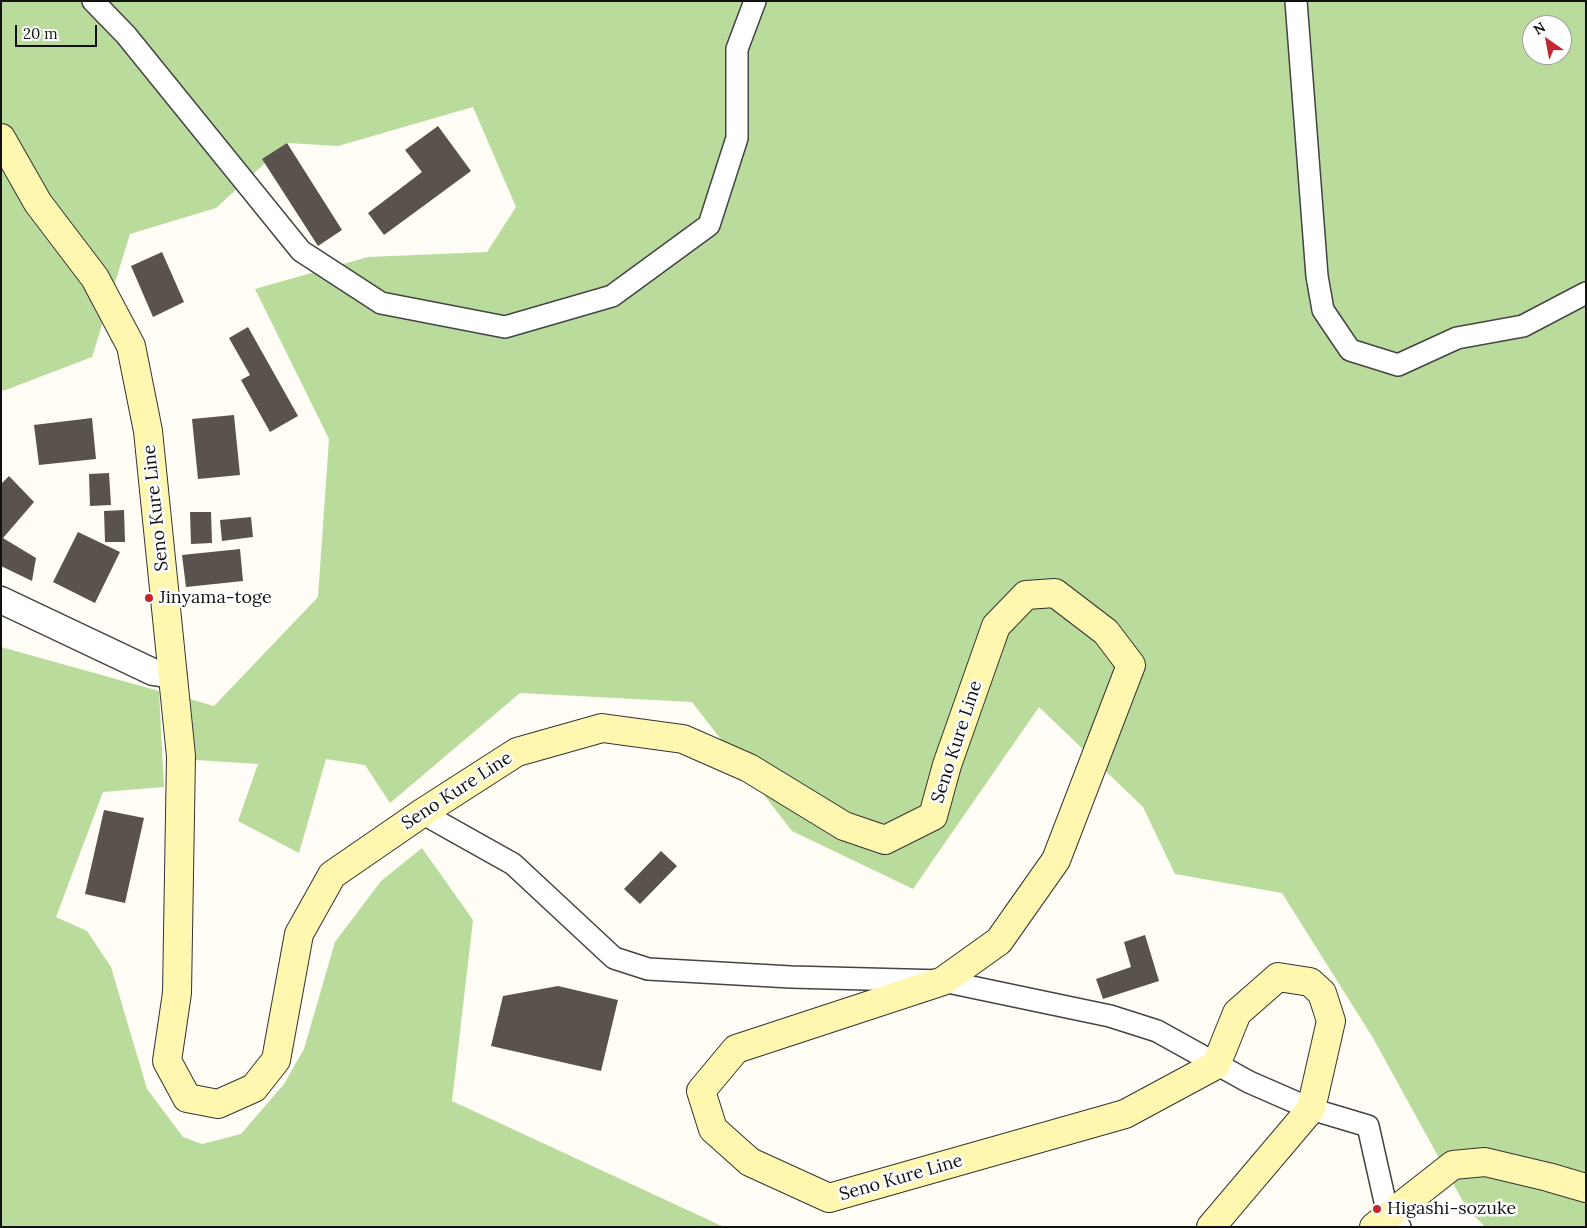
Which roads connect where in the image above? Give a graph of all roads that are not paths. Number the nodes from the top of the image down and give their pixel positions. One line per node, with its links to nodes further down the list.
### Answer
1 (93, 1): 2 (street)
2 (755, 1)
3 (1296, 1): 5 (street)
4 (1, 138): 7 (main road, Seno Kure Line)
5 (1586, 293)
6 (1, 600): 7 (street)
7 (173, 675): 8 (main road, Seno Kure Line)
8 (422, 813): 9 (street); 9 (main road, Seno Kure Line)
9 (943, 981): 10 (street); 10 (main road, Seno Kure Line)
10 (1216, 1065): 11 (street); 11 (main road)
11 (1312, 1109): 13 (street); 14 (main road)
12 (1586, 1188): 13 (main road)
13 (1388, 1223)
14 (1211, 1227)

